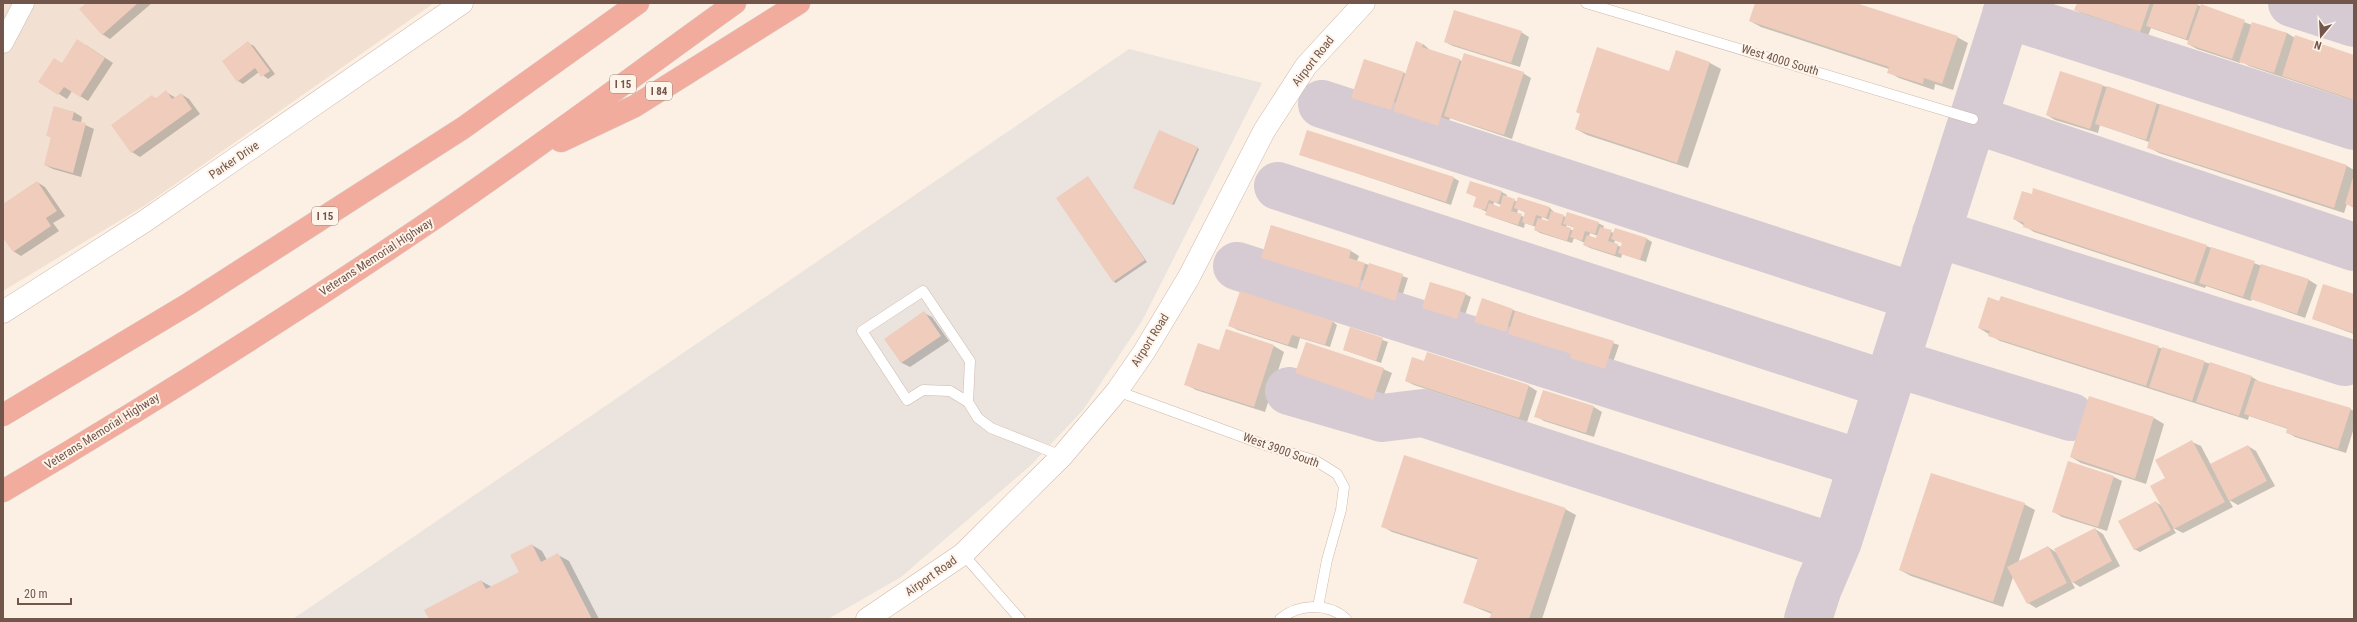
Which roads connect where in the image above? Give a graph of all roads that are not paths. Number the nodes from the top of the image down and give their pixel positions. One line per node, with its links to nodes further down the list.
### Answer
1 (24, 3): 8 (street)
2 (462, 3): 11 (street, Parker Drive)
3 (638, 3): 14 (highway, I 15)
4 (735, 3): 10 (highway, Veterans Memorial Highway / I 15)
5 (799, 3): 10 (highway, I 84)
6 (1364, 3): 12 (street, Airport Road)
7 (1586, 3): 9 (lane, West 4000 South)
8 (3, 43)
9 (1973, 119)
10 (512, 165): 16 (highway, Veterans Memorial Highway / I 15)
11 (3, 312)
12 (1117, 391): 15 (street, Airport Road); 18 (lane, West 3900 South)
13 (968, 402): 13 (lane); 15 (lane)
14 (3, 415)
15 (1062, 456): 17 (street, Airport Road)
16 (3, 491)
17 (963, 554): 19 (street, Airport Road); 20 (lane)
18 (1318, 607): 21 (lane); 22 (lane)
19 (867, 619)
20 (1020, 619)
21 (1280, 619)
22 (1346, 619)

